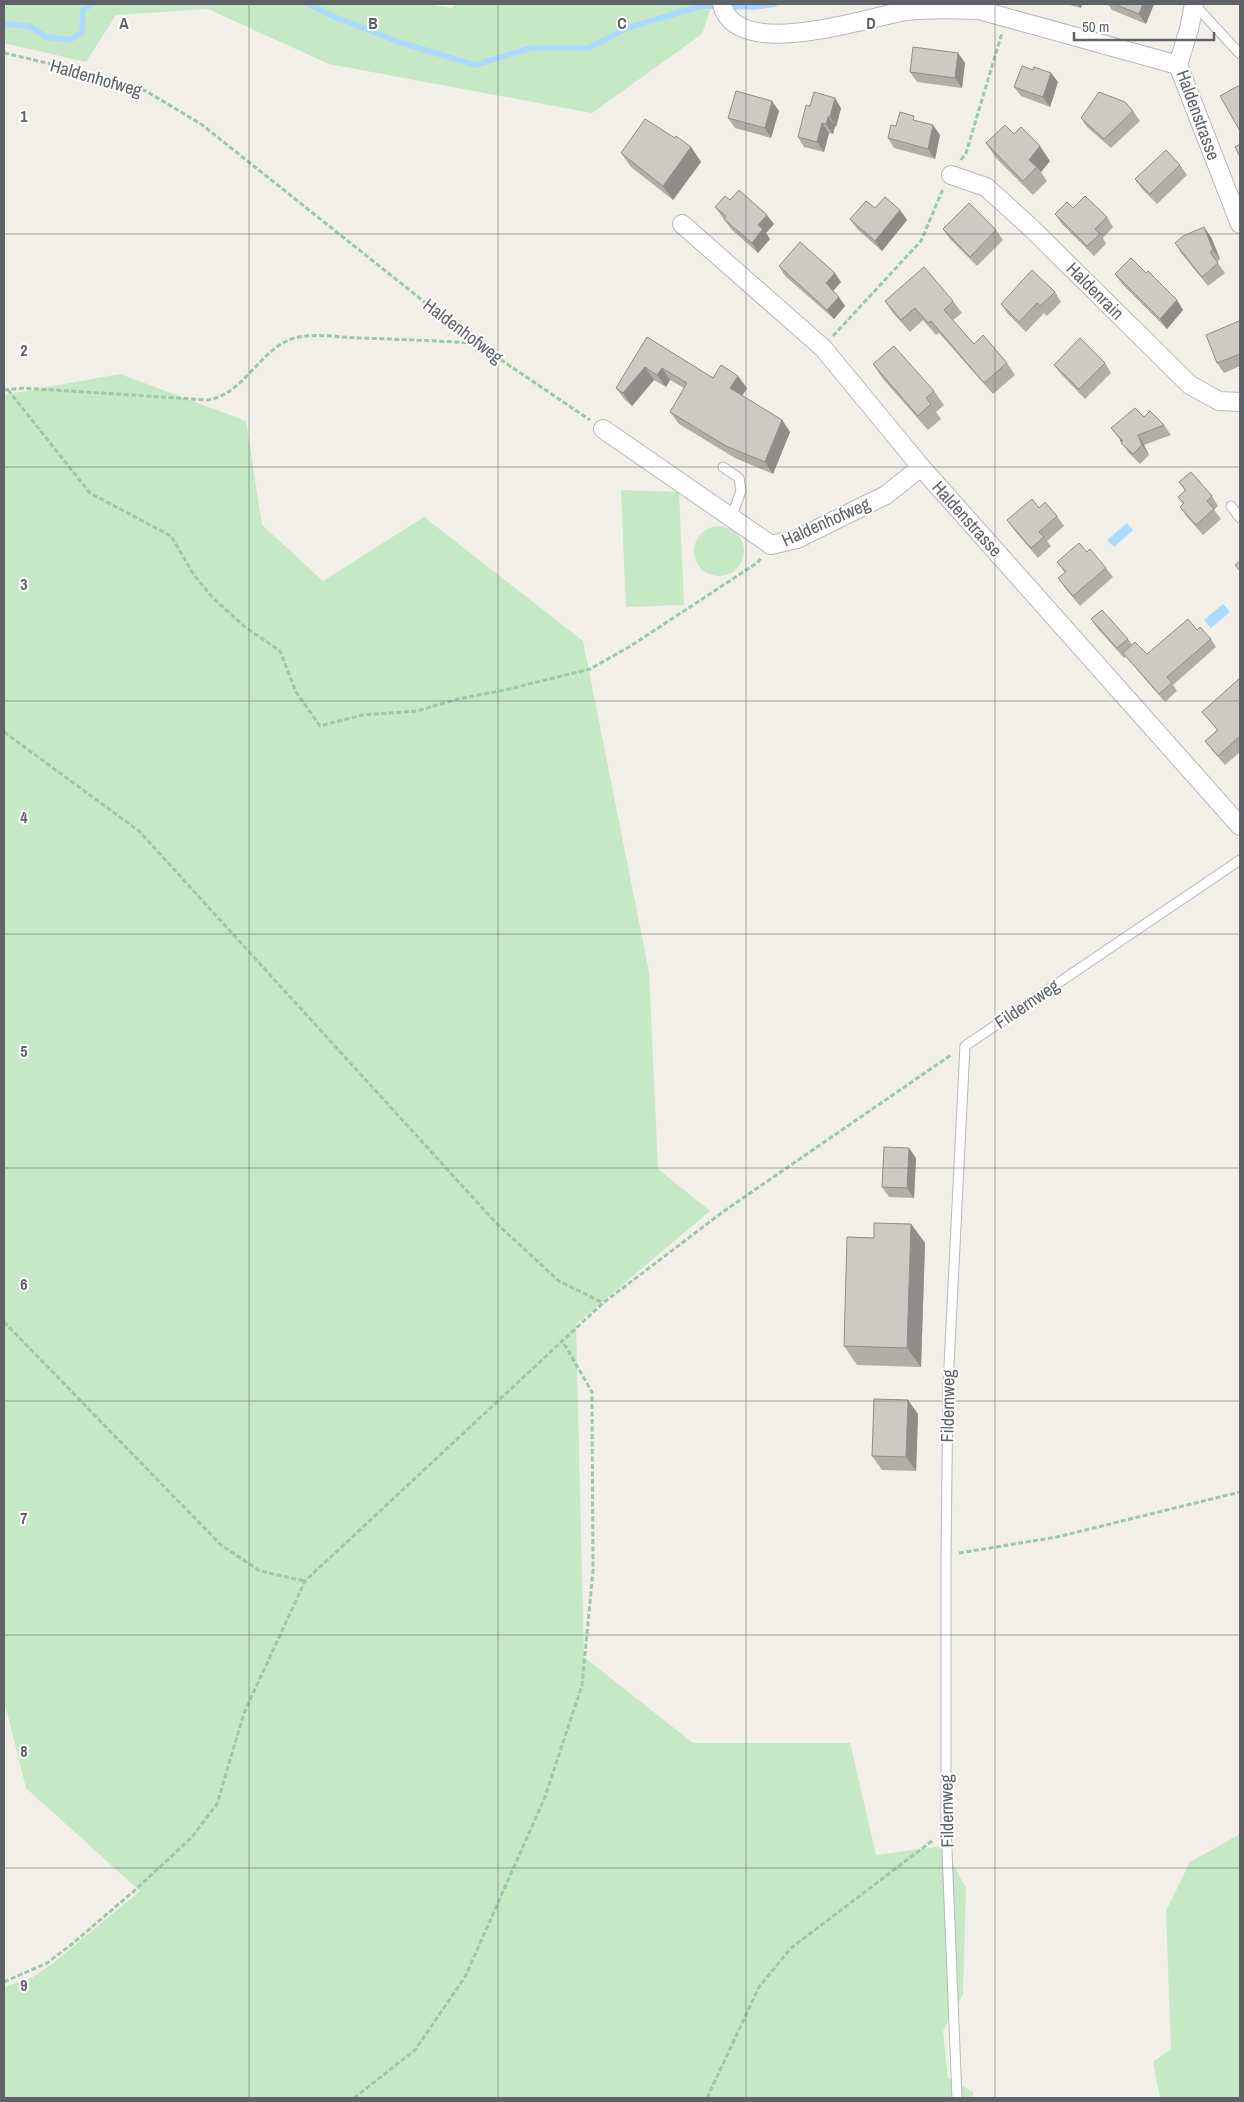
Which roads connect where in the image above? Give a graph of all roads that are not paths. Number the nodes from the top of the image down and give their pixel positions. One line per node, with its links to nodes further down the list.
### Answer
1 (1194, 4): 4 (lane); 5 (street, Haldenstrasse)
2 (978, 7): 3 (street); 5 (street)
3 (723, 9)
4 (1240, 54)
5 (1178, 65): 8 (street, Haldenstrasse)
6 (951, 175): 9 (street, Haldenrain)
7 (682, 224): 12 (street, Haldenstrasse)
8 (1240, 224)
9 (1240, 402)
10 (603, 429): 14 (street, Haldenhofweg)
11 (723, 467): 14 (lane)
12 (921, 467): 14 (street, Haldenhofweg); 16 (street, Haldenstrasse)
13 (1230, 506): 15 (lane)
14 (731, 518)
15 (1240, 518)
16 (1240, 826)
17 (1240, 860): 18 (lane, Fildernweg)
18 (957, 2098)

